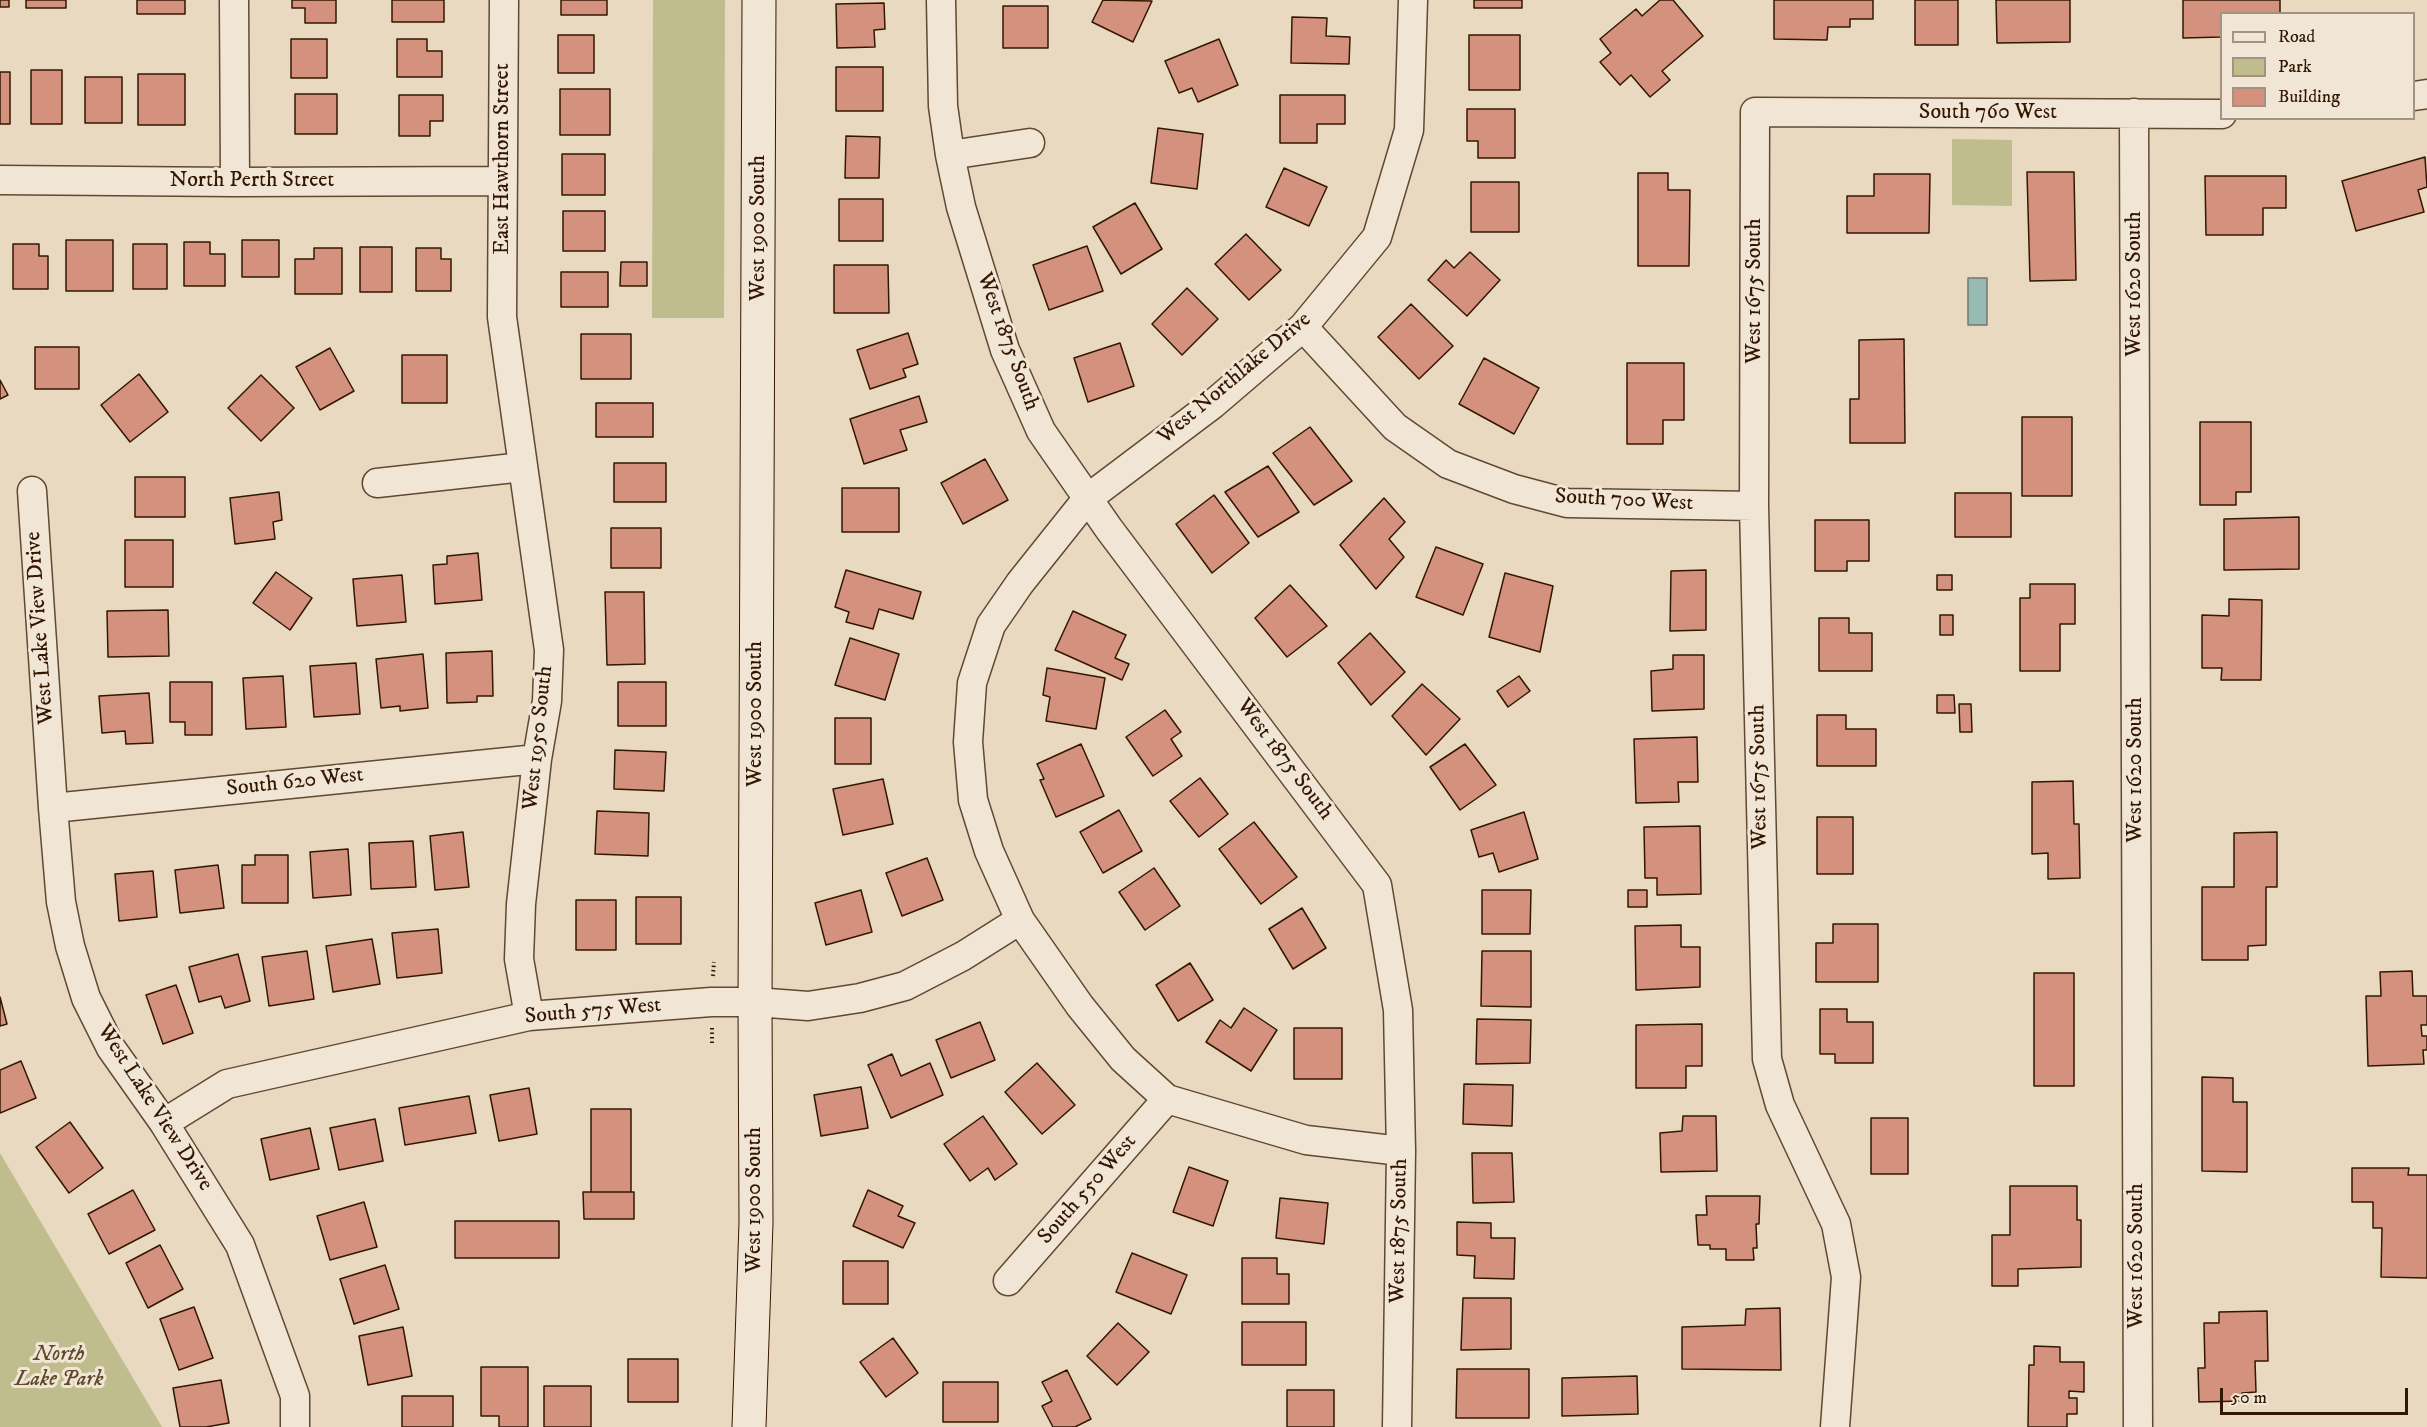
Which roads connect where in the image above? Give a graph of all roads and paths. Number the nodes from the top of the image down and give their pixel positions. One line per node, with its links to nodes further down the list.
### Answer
1 (234, 0): 13 (street)
2 (504, 0): 12 (street, East Hawthorn Street)
3 (759, 0): 24 (street, West 1900 South)
4 (941, 0): 10 (street, West 1875 South)
5 (1413, 0): 15 (street, West Northlake Drive)
6 (1755, 112): 7 (street, South 760 West); 20 (street, West 1675 South)
7 (2134, 113): 8 (street, South 760 West); 34 (street, West 1620 South)
8 (2220, 114)
9 (1030, 143): 10 (street)
10 (951, 155): 19 (street, West 1875 South)
11 (0, 180): 13 (street, North Perth Street)
12 (503, 181): 13 (street, North Perth Street); 14 (street, East Hawthorn Street)
13 (236, 182)
14 (502, 317): 16 (street, West 1950 South)
15 (1303, 327): 19 (street, West Northlake Drive); 20 (street, South 700 West)
16 (523, 467): 17 (street); 21 (street, West 1950 South)
17 (377, 483)
18 (32, 491): 22 (street, West Lake View Drive)
19 (1087, 499): 23 (street, West Northlake Drive); 28 (street, West 1875 South)
20 (1754, 507): 33 (street, West 1675 South)
21 (537, 759): 22 (street, South 620 West); 25 (street, West 1950 South)
22 (53, 808): 27 (street, West Lake View Drive)
23 (1020, 920): 24 (street, South 575 West); 26 (street)
24 (755, 1002): 25 (street, South 575 West); 31 (street, West 1900 South)
25 (530, 1016): 27 (street, South 575 West)
26 (1167, 1099): 28 (street); 29 (street, South 550 West)
27 (164, 1123): 30 (street, West Lake View Drive)
28 (1401, 1150): 32 (street, West 1875 South)
29 (1008, 1281)
30 (295, 1427)
31 (749, 1427)
32 (1396, 1427)
33 (1835, 1427)
34 (2138, 1427)

